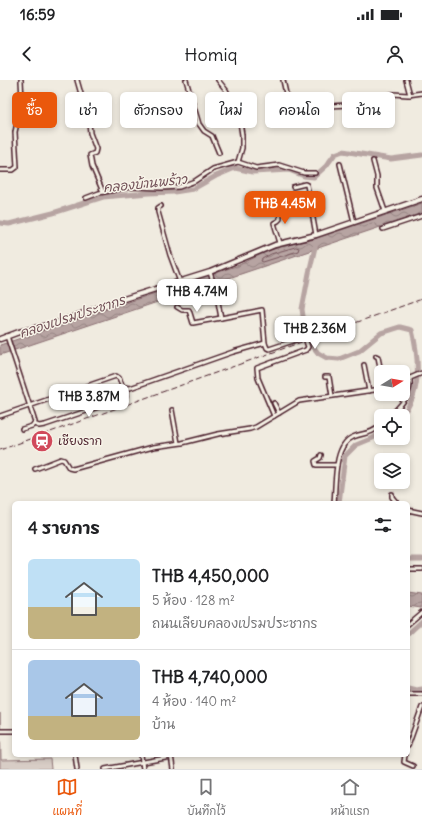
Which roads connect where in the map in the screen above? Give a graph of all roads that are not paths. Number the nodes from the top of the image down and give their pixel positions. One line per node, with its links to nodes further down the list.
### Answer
1 (21, 80): 13 (street)
2 (77, 80): 16 (street)
3 (186, 80): 9 (street)
4 (218, 80): 11 (street)
5 (283, 80): 8 (street)
6 (406, 80): 8 (street)
7 (422, 93): 8 (street)
8 (410, 95)
9 (218, 153)
10 (373, 161): 21 (street)
11 (238, 162): 14 (street); 16 (street)
12 (340, 164): 23 (street)
13 (0, 170)
14 (315, 173)
15 (292, 187): 25 (street)
16 (103, 192): 17 (street)
17 (86, 198)
18 (422, 198): 21 (street)
19 (286, 202): 26 (street)
20 (161, 206): 28 (street)
21 (385, 211): 23 (street)
22 (422, 216): 24 (street)
23 (354, 222): 25 (street)
24 (383, 229)
25 (316, 235): 26 (street)
26 (280, 243): 27 (street)
27 (210, 273): 28 (street); 30 (street)
28 (180, 282): 31 (street)
29 (177, 307): 30 (street)
30 (221, 318): 33 (street)
31 (8, 338): 32 (street); 46 (street)
32 (0, 339)
33 (265, 343): 40 (street); 51 (street)
34 (376, 356): 36 (street)
35 (364, 365): 42 (street)
36 (380, 365)
37 (422, 373): 39 (street)
38 (325, 377): 43 (street)
39 (410, 377)
40 (127, 389): 46 (street); 52 (street)
41 (374, 390): 42 (street)
42 (369, 391): 43 (street)
43 (332, 396): 49 (street)
44 (404, 401): 47 (street)
45 (274, 403): 49 (street)
46 (30, 406): 50 (street); 52 (street)
47 (397, 409)
48 (172, 410): 55 (street)
49 (279, 413): 51 (street)
50 (0, 416)
51 (274, 416): 55 (street)
52 (34, 424): 53 (street)
53 (22, 429)
54 (374, 430): 57 (street)
55 (178, 443): 58 (street)
56 (321, 455): 57 (street)
57 (337, 465): 60 (street)
58 (35, 469)
59 (392, 494): 61 (street)
60 (334, 501)
61 (395, 501)
62 (410, 510): 63 (street)
63 (422, 513)
64 (410, 569): 65 (street)
65 (422, 569)
66 (422, 612): 67 (street)
67 (410, 622)
68 (410, 694): 69 (street)
69 (422, 694)
70 (422, 707): 73 (street)
71 (12, 730): 72 (street)
72 (0, 731)
73 (410, 740)
74 (75, 757): 81 (street)
75 (141, 757): 79 (street)
76 (167, 757): 79 (street)
77 (171, 757): 84 (street)
78 (404, 757): 80 (street)
79 (142, 763): 82 (street); 83 (street)
80 (413, 766)
81 (77, 769)
82 (105, 769)
83 (143, 769)
84 (173, 769)

